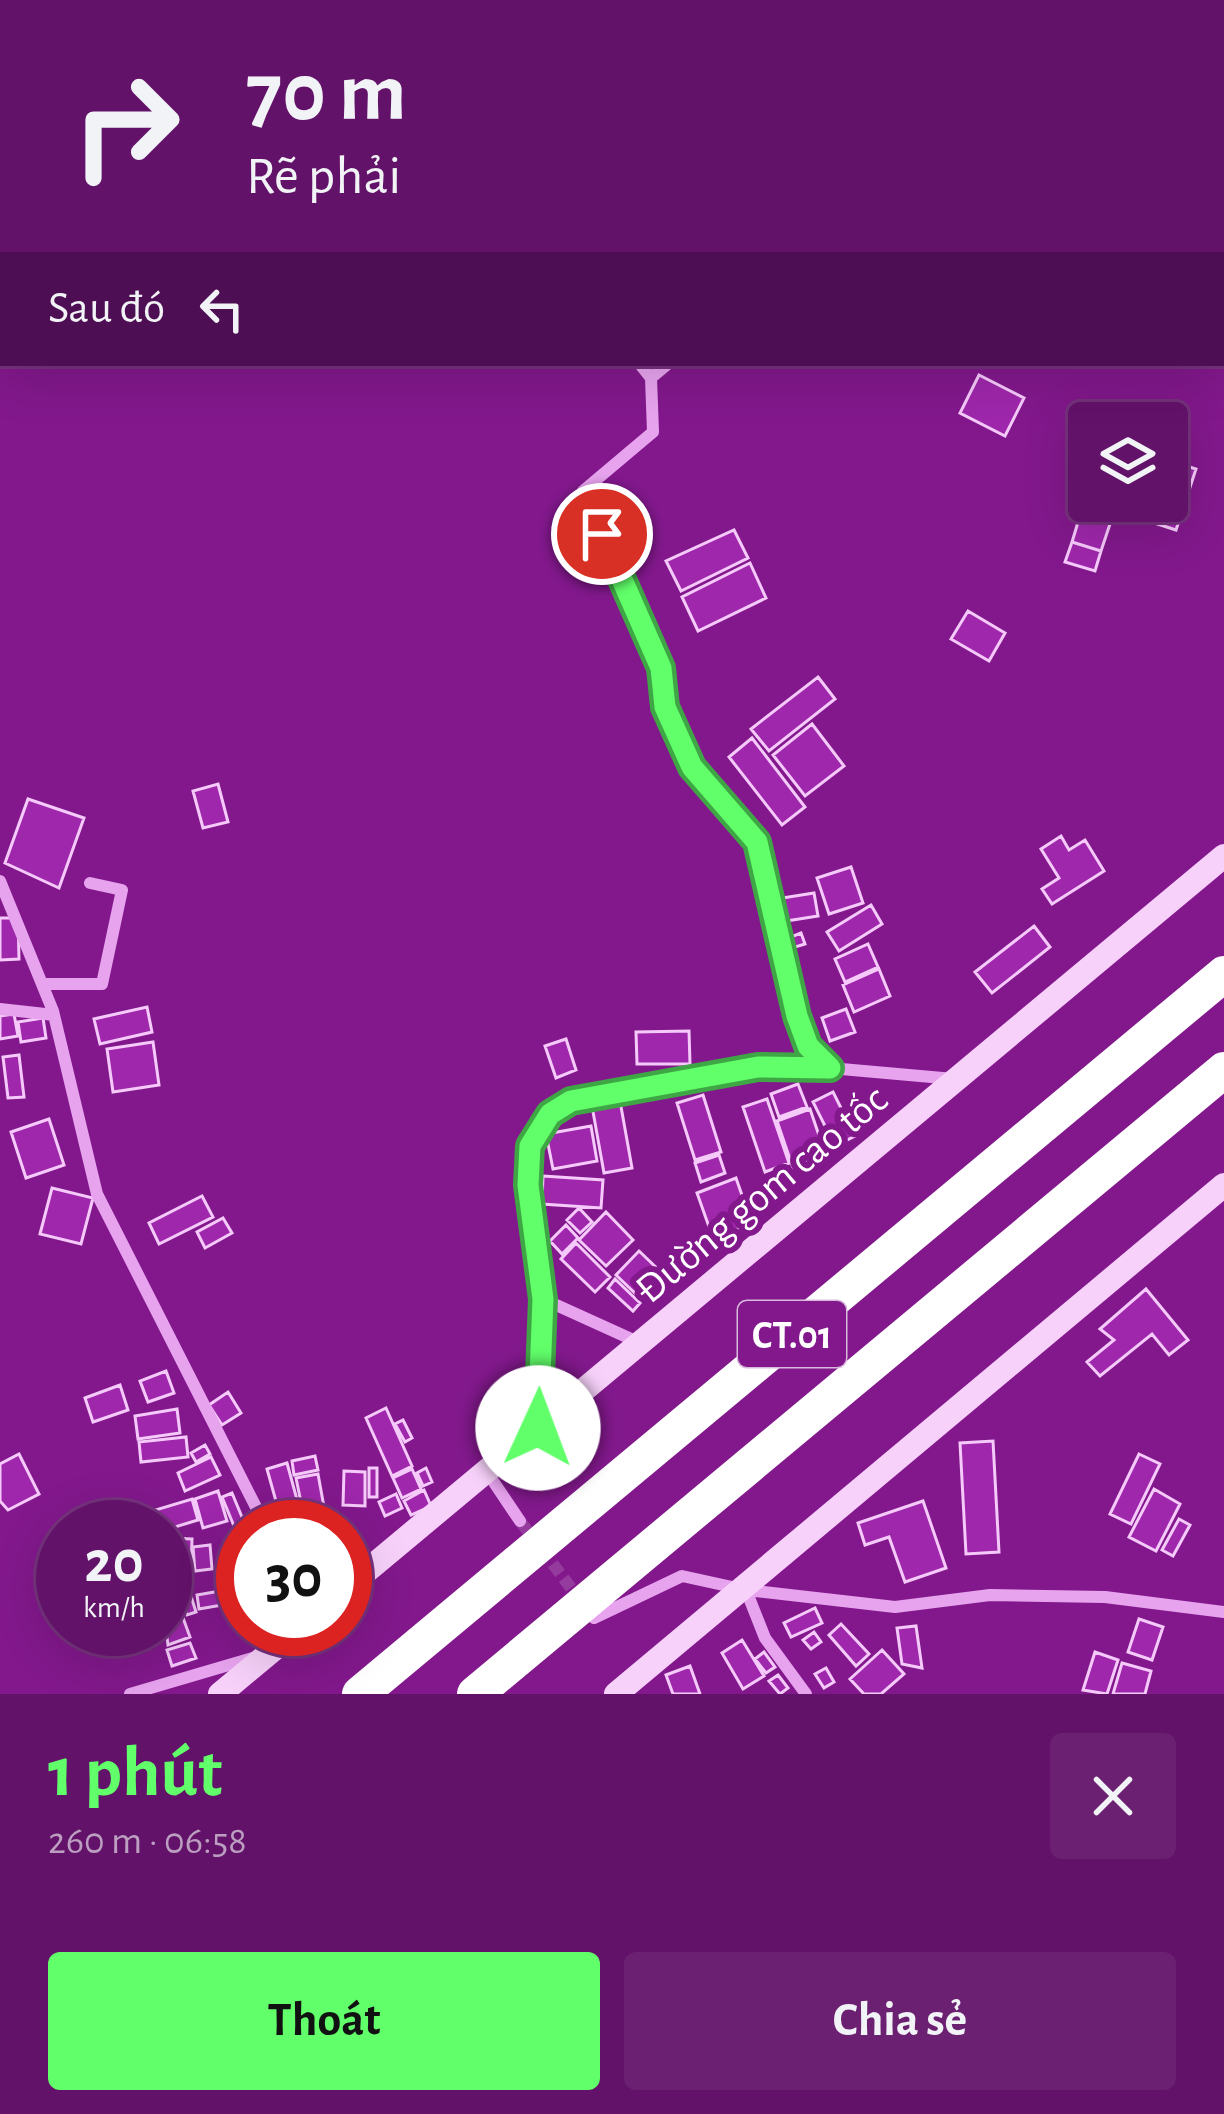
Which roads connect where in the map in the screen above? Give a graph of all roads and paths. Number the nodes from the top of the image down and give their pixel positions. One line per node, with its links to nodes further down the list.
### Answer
1 (641, 366): 3 (street)
2 (665, 366): 3 (street)
3 (651, 378): 11 (street)
4 (1224, 856): 13 (main road, Đường gom cao tốc)
5 (0, 881): 8 (street)
6 (90, 883): 8 (street)
7 (1224, 974): 29 (highway, CT.01)
8 (43, 984): 10 (street)
9 (0, 1009): 10 (street)
10 (54, 1015): 19 (street)
11 (830, 1068): 13 (street); 15 (street)
12 (1224, 1070): 30 (highway, CT.01)
13 (957, 1079): 16 (main road, Đường gom cao tốc)
14 (1224, 1185): 22 (main road)
15 (543, 1299): 16 (street); 17 (street)
16 (640, 1343): 17 (main road, Đường gom cao tốc)
17 (538, 1428): 18 (main road, Đường gom cao tốc)
18 (487, 1471): 20 (street); 21 (main road, Đường gom cao tốc)
19 (252, 1500)
20 (520, 1521)
21 (372, 1567)
22 (746, 1591): 23 (street); 24 (street); 31 (main road); 32 (street)
23 (1224, 1612)
24 (594, 1618)
25 (261, 1656): 27 (street)
26 (266, 1656): 28 (main road)
27 (130, 1694)
28 (220, 1694)
29 (360, 1694)
30 (475, 1694)
31 (616, 1694)
32 (806, 1694)

